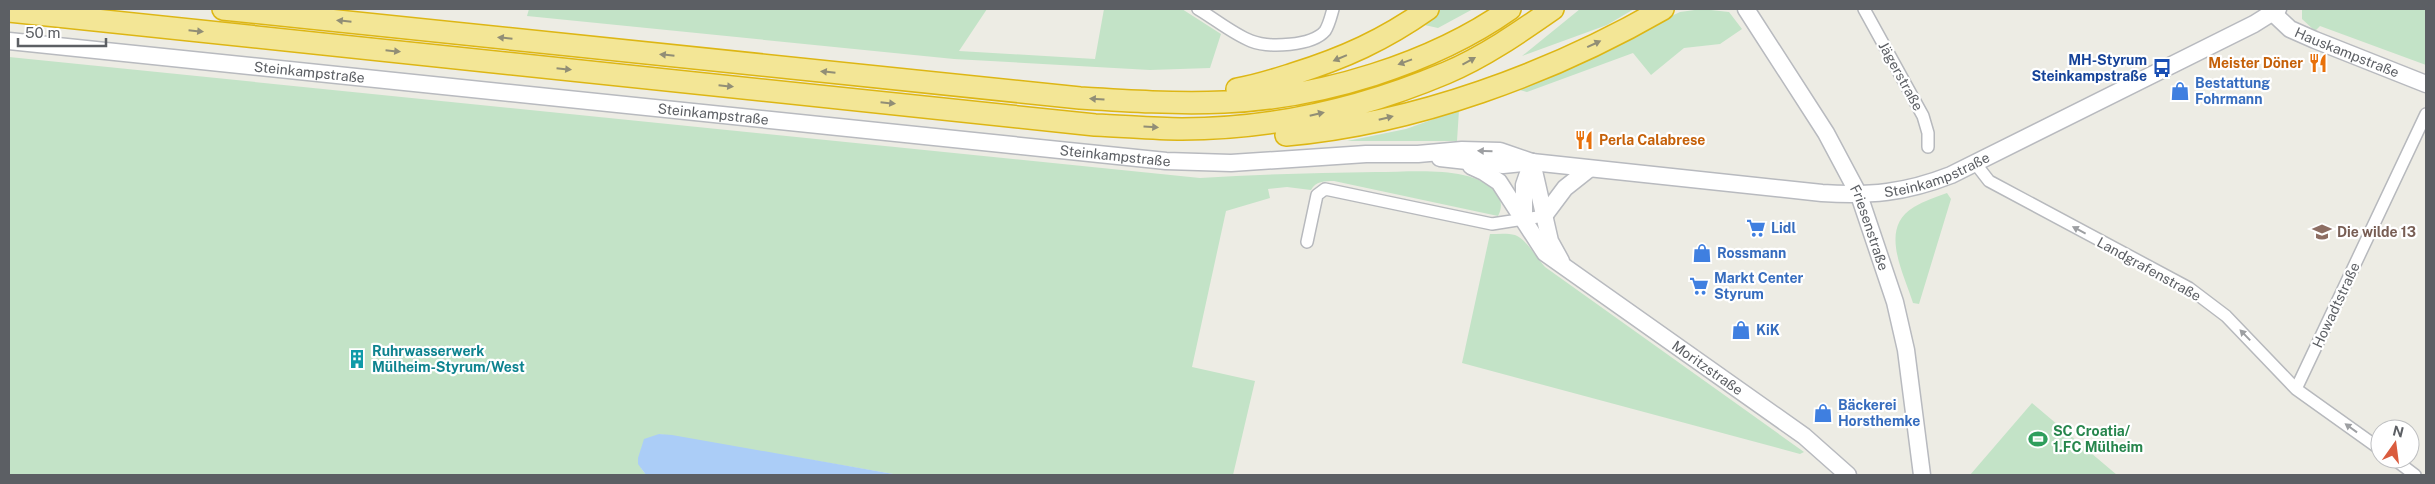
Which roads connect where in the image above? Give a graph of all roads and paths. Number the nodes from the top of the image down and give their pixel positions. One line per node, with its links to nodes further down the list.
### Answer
1 (223, 9): 14 (highway, one-way to 1)
2 (1198, 9): 3 (street)
3 (1333, 9)
4 (1428, 9): 14 (highway, one-way to 14)
5 (1510, 9): 14 (highway, one-way to 14)
6 (1554, 9): 16 (highway, one-way to 6)
7 (1663, 9): 16 (highway, one-way to 7)
8 (1746, 9): 23 (main road, Friesenstraße)
9 (1864, 9): 17 (street, Jägerstraße)
10 (9, 11): 16 (highway, one-way to 16)
11 (2276, 11): 13 (main road, Hauskampstraße); 21 (main road, Steinkampstraße)
12 (9, 41): 18 (main road, Steinkampstraße)
13 (2426, 84)
14 (1145, 102)
15 (2426, 114): 28 (street, Howadtstraße)
16 (1181, 129)
17 (1928, 147)
18 (1418, 154): 19 (main road, Steinkampstraße); 20 (main road, Steinkampstraße, one-way to 18)
19 (1460, 161): 20 (main road, Steinkampstraße); 25 (main road, Moritzstraße)
20 (1532, 162): 22 (main road, Steinkampstraße); 24 (main road, Moritzstraße); 25 (main road)
21 (1975, 163): 23 (main road, Steinkampstraße); 28 (street, Landgrafenstraße, one-way to 21)
22 (1589, 169): 23 (main road, Steinkampstraße); 24 (main road)
23 (1860, 196): 32 (main road, Friesenstraße)
24 (1544, 216): 25 (street); 27 (main road, Moritzstraße)
25 (1524, 220): 26 (street); 27 (main road, Moritzstraße)
26 (1307, 242)
27 (1563, 266): 31 (main road, Moritzstraße)
28 (2296, 389): 29 (street, Landgrafenstraße, one-way to 28)
29 (2370, 442)
30 (2426, 474): 33 (street)
31 (1848, 475)
32 (1922, 475)
33 (2422, 475)

